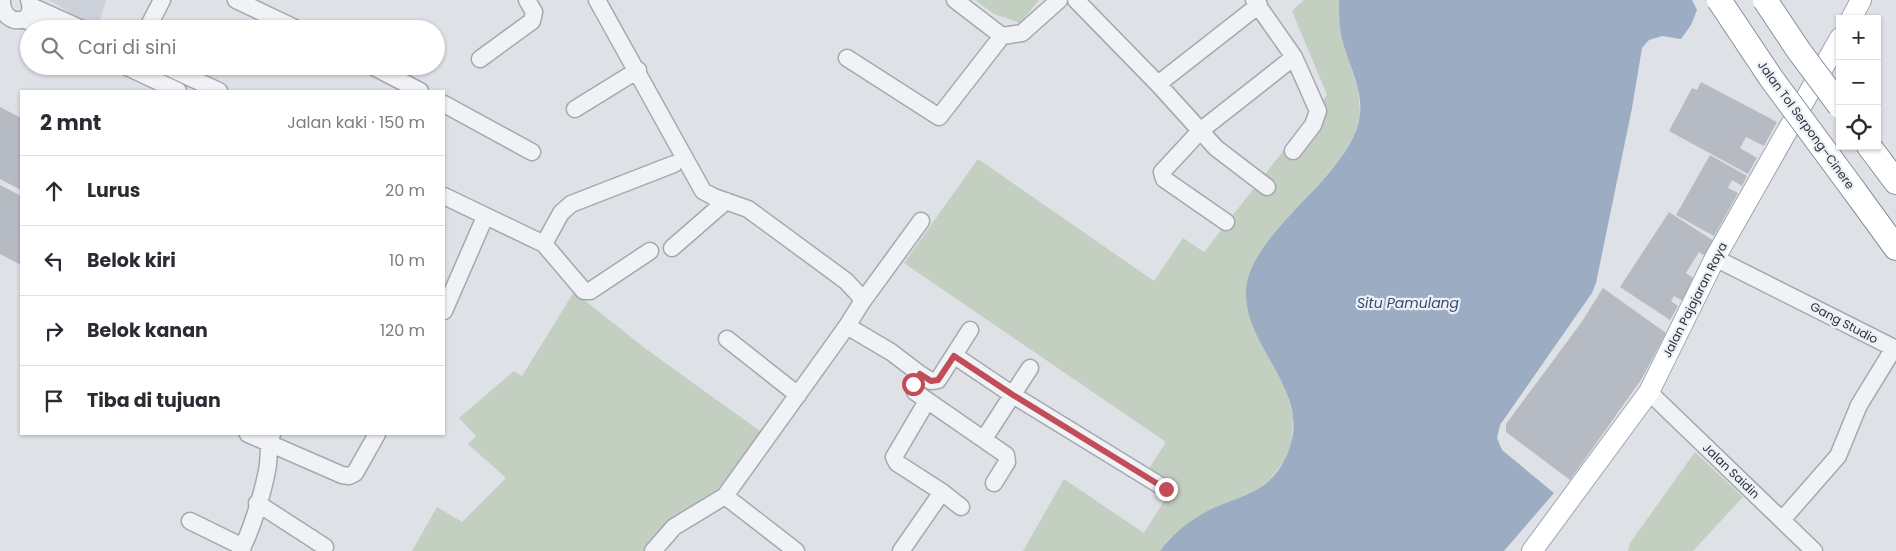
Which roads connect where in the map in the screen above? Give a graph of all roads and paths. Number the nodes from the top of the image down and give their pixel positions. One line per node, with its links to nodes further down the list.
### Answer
1 (162, 0): 19 (street)
2 (236, 0): 20 (street)
3 (527, 0): 25 (street)
4 (598, 0): 26 (street)
5 (955, 0): 21 (street)
6 (1059, 0): 21 (street)
7 (1076, 0): 30 (street)
8 (1719, 0): 51 (highway, Jalan Tol Serpong–Cinere, bridge)
9 (1765, 0): 35 (highway, bridge)
10 (1861, 0): 14 (main road)
11 (1, 1): 16 (street)
12 (1256, 3): 24 (street); 30 (street)
13 (28, 8): 15 (street); 17 (street); 18 (street)
14 (1852, 15)
15 (20, 20)
16 (20, 20)
17 (37, 20)
18 (59, 20)
19 (152, 20)
20 (278, 20)
21 (1002, 36): 23 (street)
22 (1836, 45): 53 (main road, Jalan Pajajaran Raya)
23 (848, 58)
24 (1294, 58): 37 (street); 38 (street)
25 (480, 59)
26 (638, 70): 36 (street); 45 (street)
27 (144, 75): 31 (street)
28 (184, 75): 32 (street)
29 (389, 75): 33 (street)
30 (1158, 84): 37 (street)
31 (176, 90)
32 (217, 90)
33 (418, 90)
34 (445, 105): 40 (street)
35 (1839, 105)
36 (575, 109)
37 (1200, 131): 43 (street); 48 (street)
38 (1294, 151)
39 (1873, 151): 42 (highway)
40 (532, 152)
41 (674, 164): 49 (street)
42 (1896, 182)
43 (1266, 187)
44 (445, 197): 46 (street)
45 (726, 201): 50 (street); 54 (street)
46 (485, 217): 49 (street); 55 (street)
47 (921, 221): 54 (street)
48 (1226, 222)
49 (544, 244): 52 (street)
50 (672, 248)
51 (1896, 248)
52 (650, 251)
53 (1715, 258): 62 (main road, Jalan Pajajaran Raya); 76 (street, Gang Studio)
54 (862, 302): 56 (street)
55 (445, 308)
56 (847, 326): 61 (street); 63 (street)
57 (970, 330): 59 (street)
58 (727, 339): 63 (street)
59 (954, 356): 61 (street); 64 (street)
60 (1030, 368): 64 (street)
61 (920, 374): 65 (street)
62 (1648, 392): 76 (street, Jalan Saidin); 83 (main road, Jalan Pajajaran Raya)
63 (798, 395): 73 (street)
64 (1013, 395): 66 (street); 71 (street)
65 (927, 401): 70 (street); 72 (street)
66 (987, 434)
67 (253, 435): 69 (street)
68 (376, 435): 69 (street)
69 (277, 440): 74 (street)
70 (994, 483)
71 (1166, 489)
72 (942, 492): 75 (street); 82 (street)
73 (725, 496): 80 (street); 81 (street)
74 (257, 503): 78 (street); 79 (street)
75 (961, 507)
76 (1782, 520): 84 (street, Jalan Saidin)
77 (190, 521): 79 (street)
78 (325, 547)
79 (242, 549)
80 (793, 550)
81 (653, 551)
82 (901, 551)
83 (1532, 551)
84 (1814, 551)

